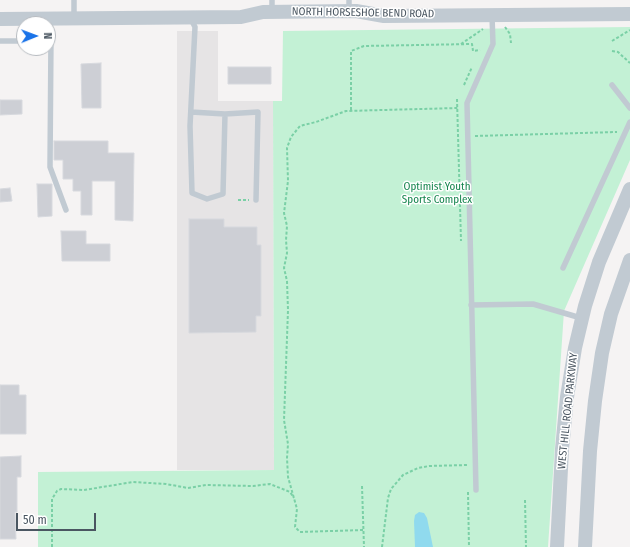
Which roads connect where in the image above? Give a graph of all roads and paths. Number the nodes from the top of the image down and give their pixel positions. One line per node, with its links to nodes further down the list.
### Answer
1 (74, 0): 8 (lane)
2 (272, 6): 3 (street, NORTH HORSESHOE BEND ROAD); 6 (street, NORTH HORSESHOE BEND ROAD)
3 (349, 6): 5 (street, NORTH HORSESHOE BEND ROAD)
4 (630, 14): 5 (street, NORTH HORSESHOE BEND ROAD)
5 (492, 15): 40 (lane)
6 (190, 17): 8 (street, NORTH HORSESHOE BEND ROAD); 29 (lane)
7 (56, 18): 8 (street, NORTH HORSESHOE BEND ROAD)
8 (74, 18)
9 (0, 19): 10 (street, NORTH HORSESHOE BEND ROAD)
10 (16, 19)
11 (505, 28): 17 (path)
12 (483, 29): 18 (path)
13 (630, 30): 16 (path)
14 (0, 41): 15 (lane)
15 (16, 41)
16 (612, 41)
17 (511, 43)
18 (460, 45): 19 (path); 28 (path)
19 (480, 50)
20 (612, 50): 22 (path)
21 (49, 56): 37 (lane)
22 (630, 63)
23 (472, 68): 24 (path)
24 (464, 85)
25 (612, 85): 27 (lane)
26 (458, 108): 28 (path)
27 (630, 108)
28 (351, 110): 45 (path)
29 (190, 112): 30 (lane); 30 (lane)
30 (225, 114): 36 (lane)
31 (630, 122): 39 (lane)
32 (617, 132): 33 (path)
33 (474, 136)
34 (630, 189): 41 (street, WEST HILL ROAD PARKWAY)
35 (238, 200): 36 (path)
36 (256, 200)
37 (66, 210)
38 (630, 260): 53 (street)
39 (564, 268)
40 (471, 305): 41 (lane); 44 (lane)
41 (582, 318): 52 (street, WEST HILL ROAD PARKWAY)
42 (467, 465): 50 (path)
43 (362, 486): 47 (path)
44 (476, 490)
45 (295, 499): 47 (path); 48 (path)
46 (525, 500): 51 (path)
47 (364, 530): 49 (path)
48 (52, 547)
49 (364, 547)
50 (382, 547)
51 (526, 547)
52 (558, 547)
53 (585, 547)

